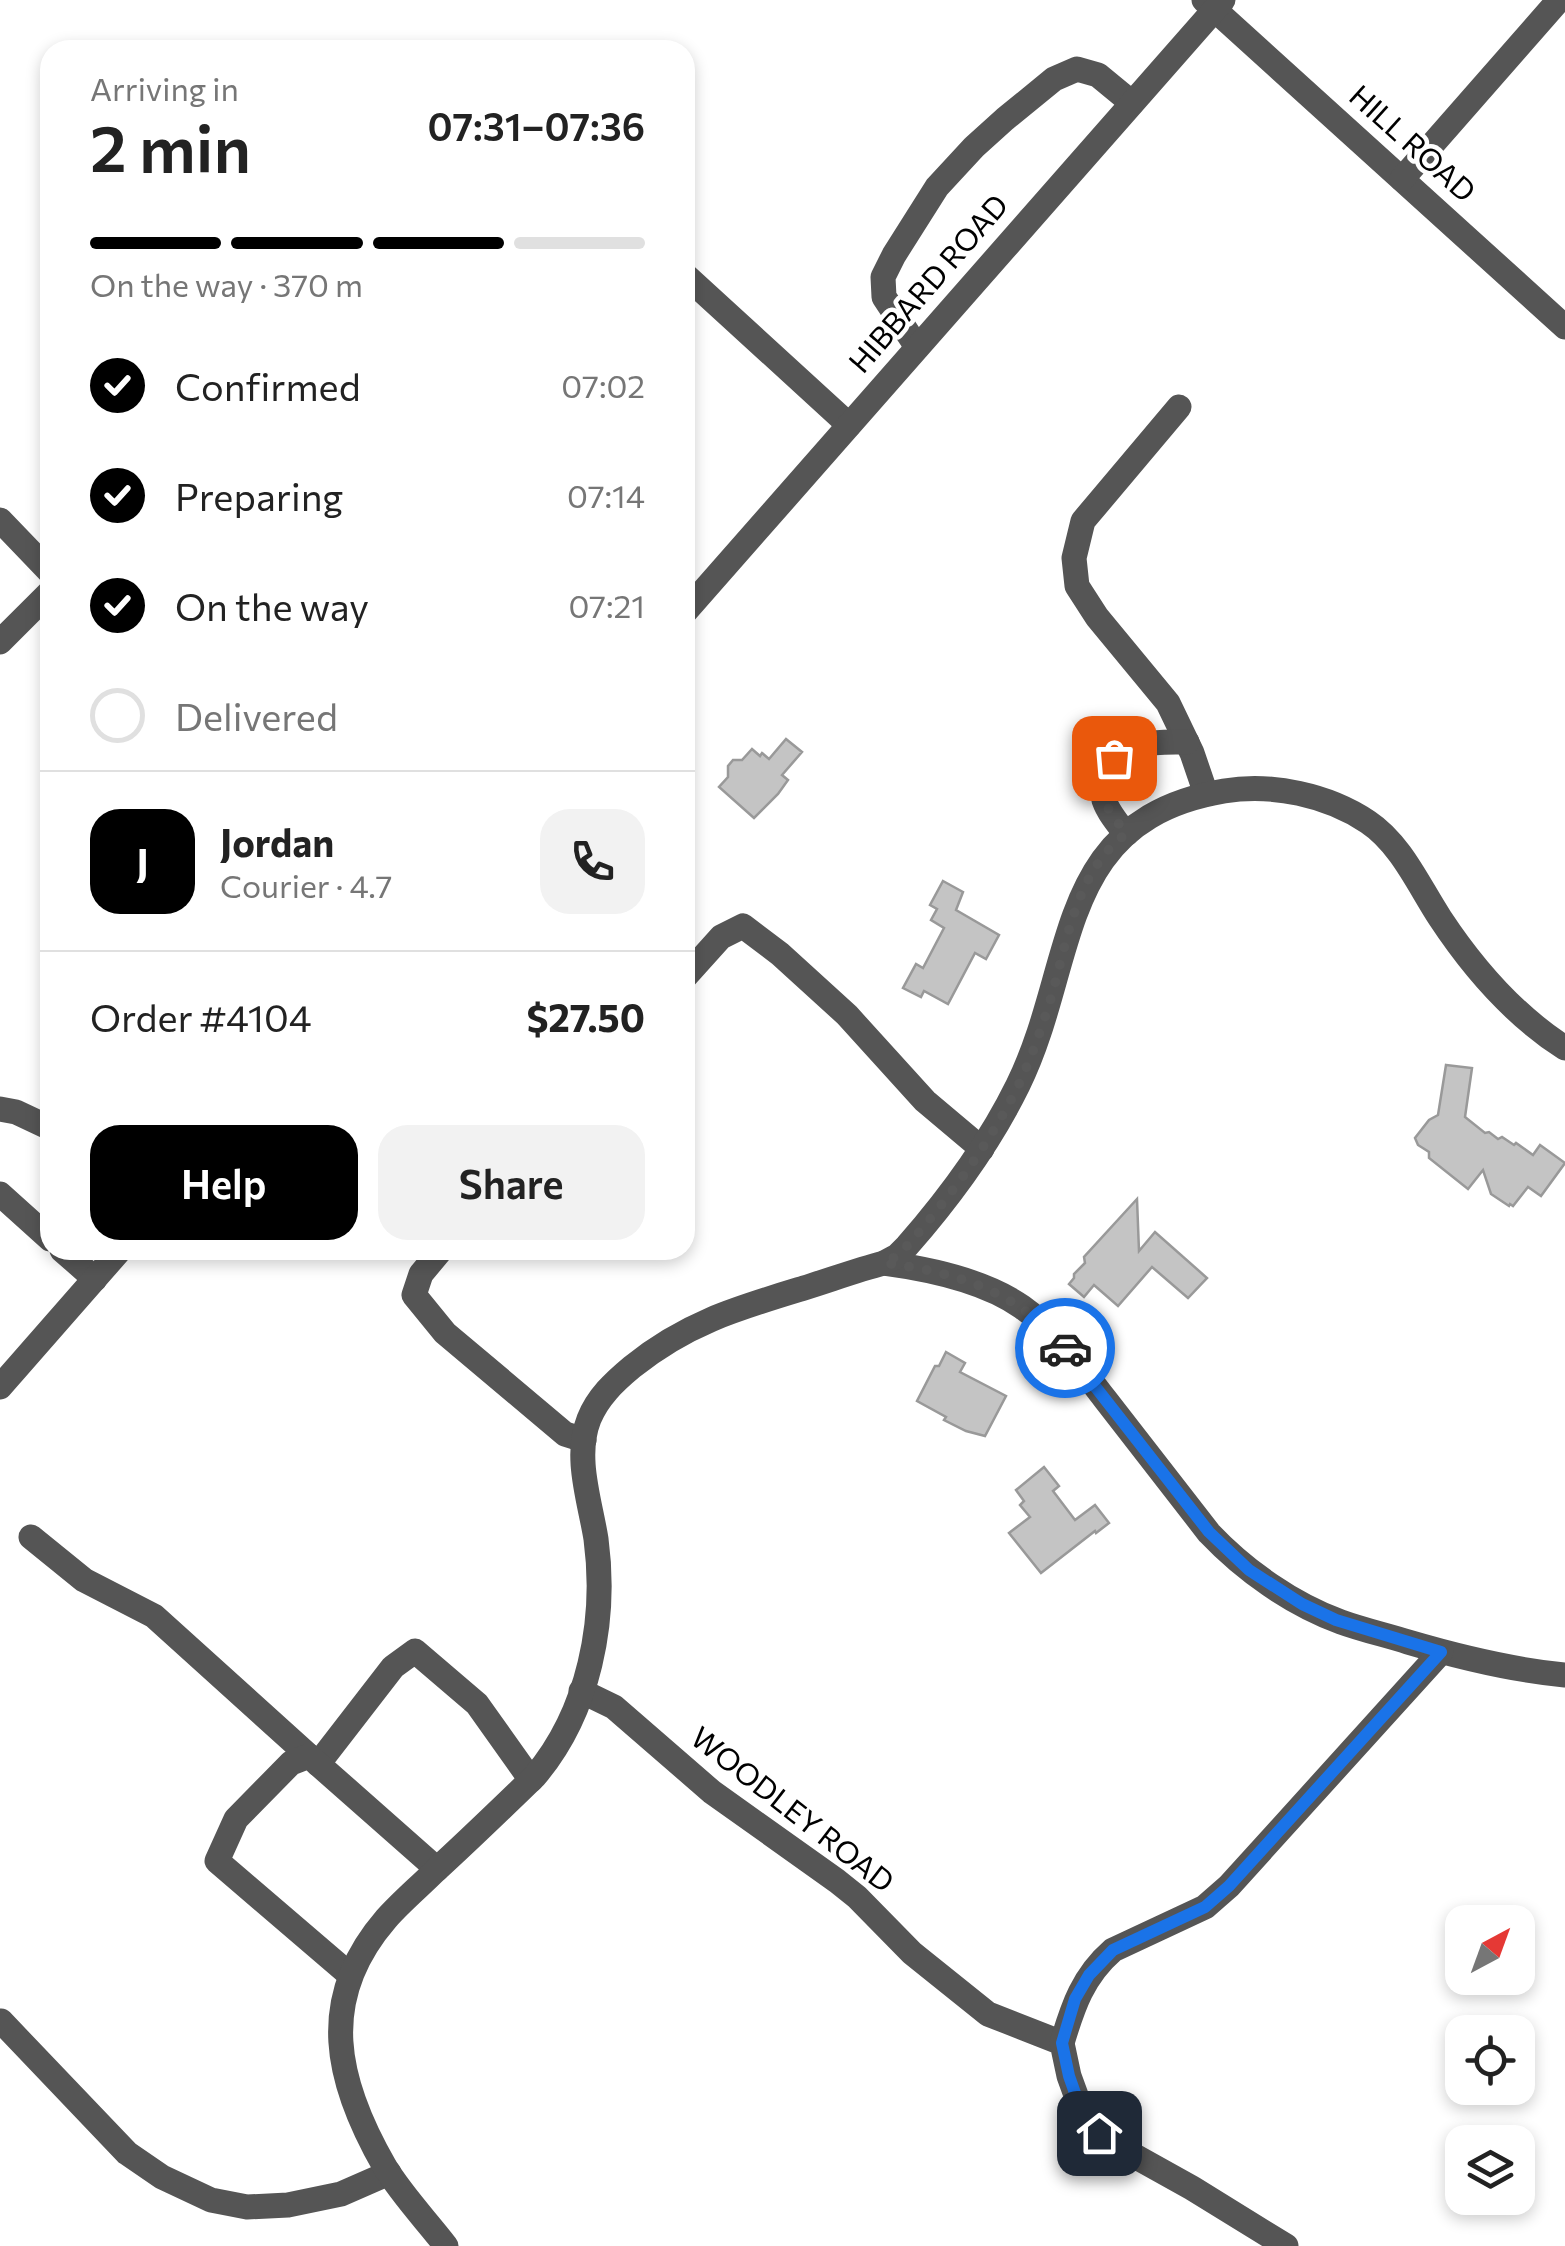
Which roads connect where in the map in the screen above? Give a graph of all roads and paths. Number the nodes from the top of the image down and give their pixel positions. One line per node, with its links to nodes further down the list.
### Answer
1 (1558, 0): 4 (street)
2 (1214, 3): 3 (street, HIBBARD ROAD); 4 (street, HILL ROAD)
3 (1132, 103): 7 (street, HIBBARD ROAD); 7 (street)
4 (1402, 178): 6 (street, HILL ROAD)
5 (695, 284): 9 (street)
6 (1565, 326)
7 (916, 348): 9 (street, HIBBARD ROAD)
8 (1178, 407): 15 (street)
9 (849, 425): 12 (street, HIBBARD ROAD)
10 (0, 520): 11 (street)
11 (40, 562)
12 (695, 601)
13 (40, 602): 14 (street)
14 (0, 642)
15 (1187, 742): 16 (street); 17 (street)
16 (1206, 794): 17 (street); 19 (street)
17 (1126, 834): 22 (street)
18 (695, 966): 22 (street)
19 (1565, 1048)
20 (0, 1110): 21 (street)
21 (40, 1123)
22 (982, 1149): 28 (street)
23 (0, 1194): 24 (street)
24 (40, 1229)
25 (75, 1260): 29 (street)
26 (111, 1260): 29 (street)
27 (433, 1260): 31 (street)
28 (884, 1263): 31 (street); 33 (street)
29 (95, 1279): 30 (street)
30 (0, 1386)
31 (584, 1440): 35 (street)
32 (31, 1537): 36 (street)
33 (1441, 1652): 34 (street); 41 (street)
34 (1565, 1675)
35 (581, 1691): 37 (street); 41 (street, WOODLEY ROAD)
36 (314, 1760): 37 (street); 38 (street); 39 (street)
37 (531, 1780): 38 (street)
38 (437, 1870): 39 (street)
39 (350, 1975): 42 (street)
40 (2, 2021): 42 (street)
41 (1062, 2043): 44 (street)
42 (389, 2173): 43 (street)
43 (446, 2246)
44 (1286, 2246)

